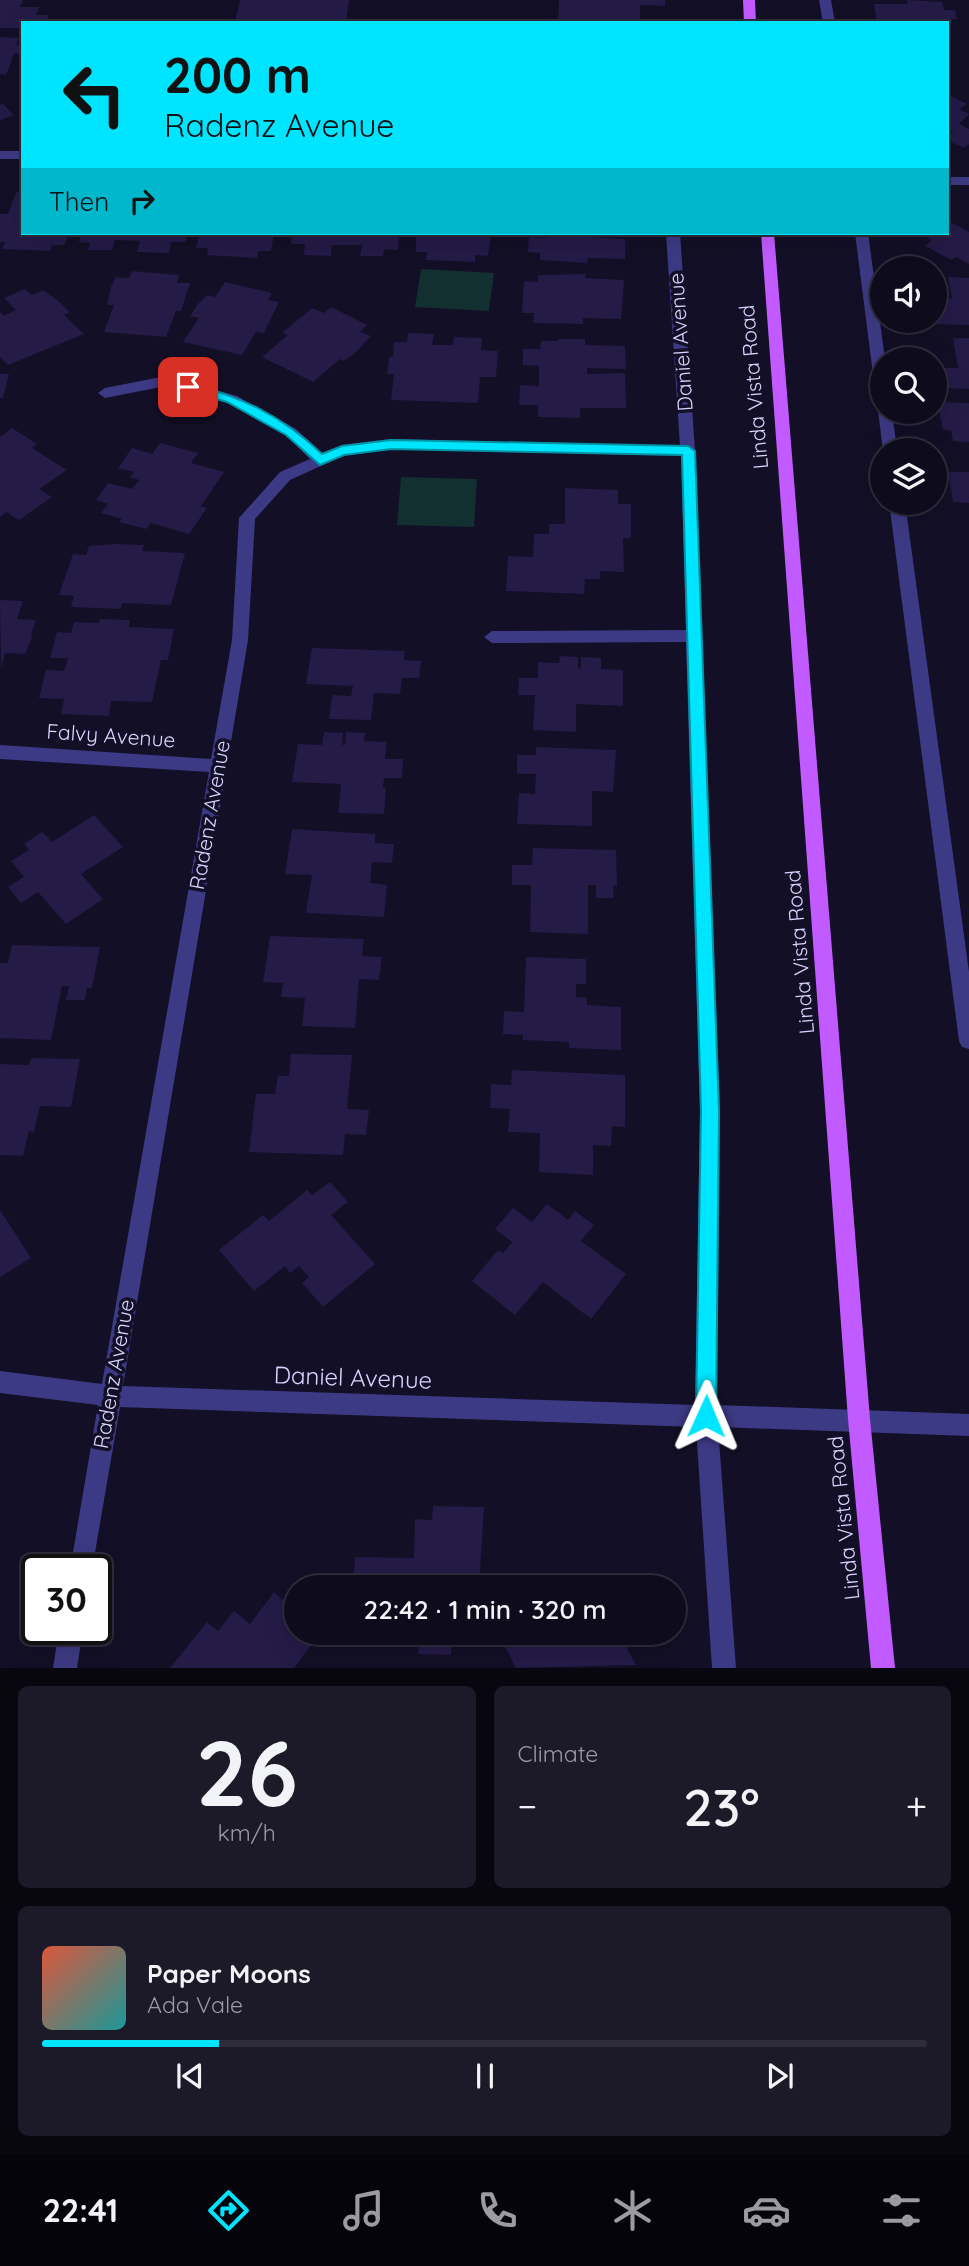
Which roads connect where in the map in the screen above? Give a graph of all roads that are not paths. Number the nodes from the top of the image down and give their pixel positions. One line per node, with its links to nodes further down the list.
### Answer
1 (748, 0): 3 (main road)
2 (825, 0): 4 (street)
3 (750, 21)
4 (829, 21)
5 (0, 155): 6 (street)
6 (21, 155)
7 (949, 181): 8 (street)
8 (969, 181)
9 (673, 235): 14 (street, Daniel Avenue)
10 (767, 235): 25 (main road, Linda Vista Road)
11 (861, 235): 12 (street)
12 (876, 347)
13 (105, 393): 15 (street)
14 (688, 451): 15 (street, Radenz Avenue); 17 (street, Daniel Avenue)
15 (320, 460): 20 (street, Radenz Avenue)
16 (899, 515): 21 (street)
17 (694, 636): 18 (street); 24 (street, Daniel Avenue)
18 (492, 637)
19 (0, 752): 20 (street, Falvy Avenue)
20 (219, 766): 23 (street, Radenz Avenue)
21 (969, 1041)
22 (0, 1382): 23 (street, Daniel Avenue)
23 (110, 1396): 24 (street, Daniel Avenue); 27 (street, Radenz Avenue)
24 (706, 1416): 25 (street, Daniel Avenue); 30 (street, Daniel Avenue)
25 (859, 1419): 26 (street, Daniel Avenue); 31 (main road, Linda Vista Road)
26 (969, 1426)
27 (84, 1554)
28 (69, 1645): 29 (street)
29 (65, 1668)
30 (724, 1668)
31 (883, 1668)

